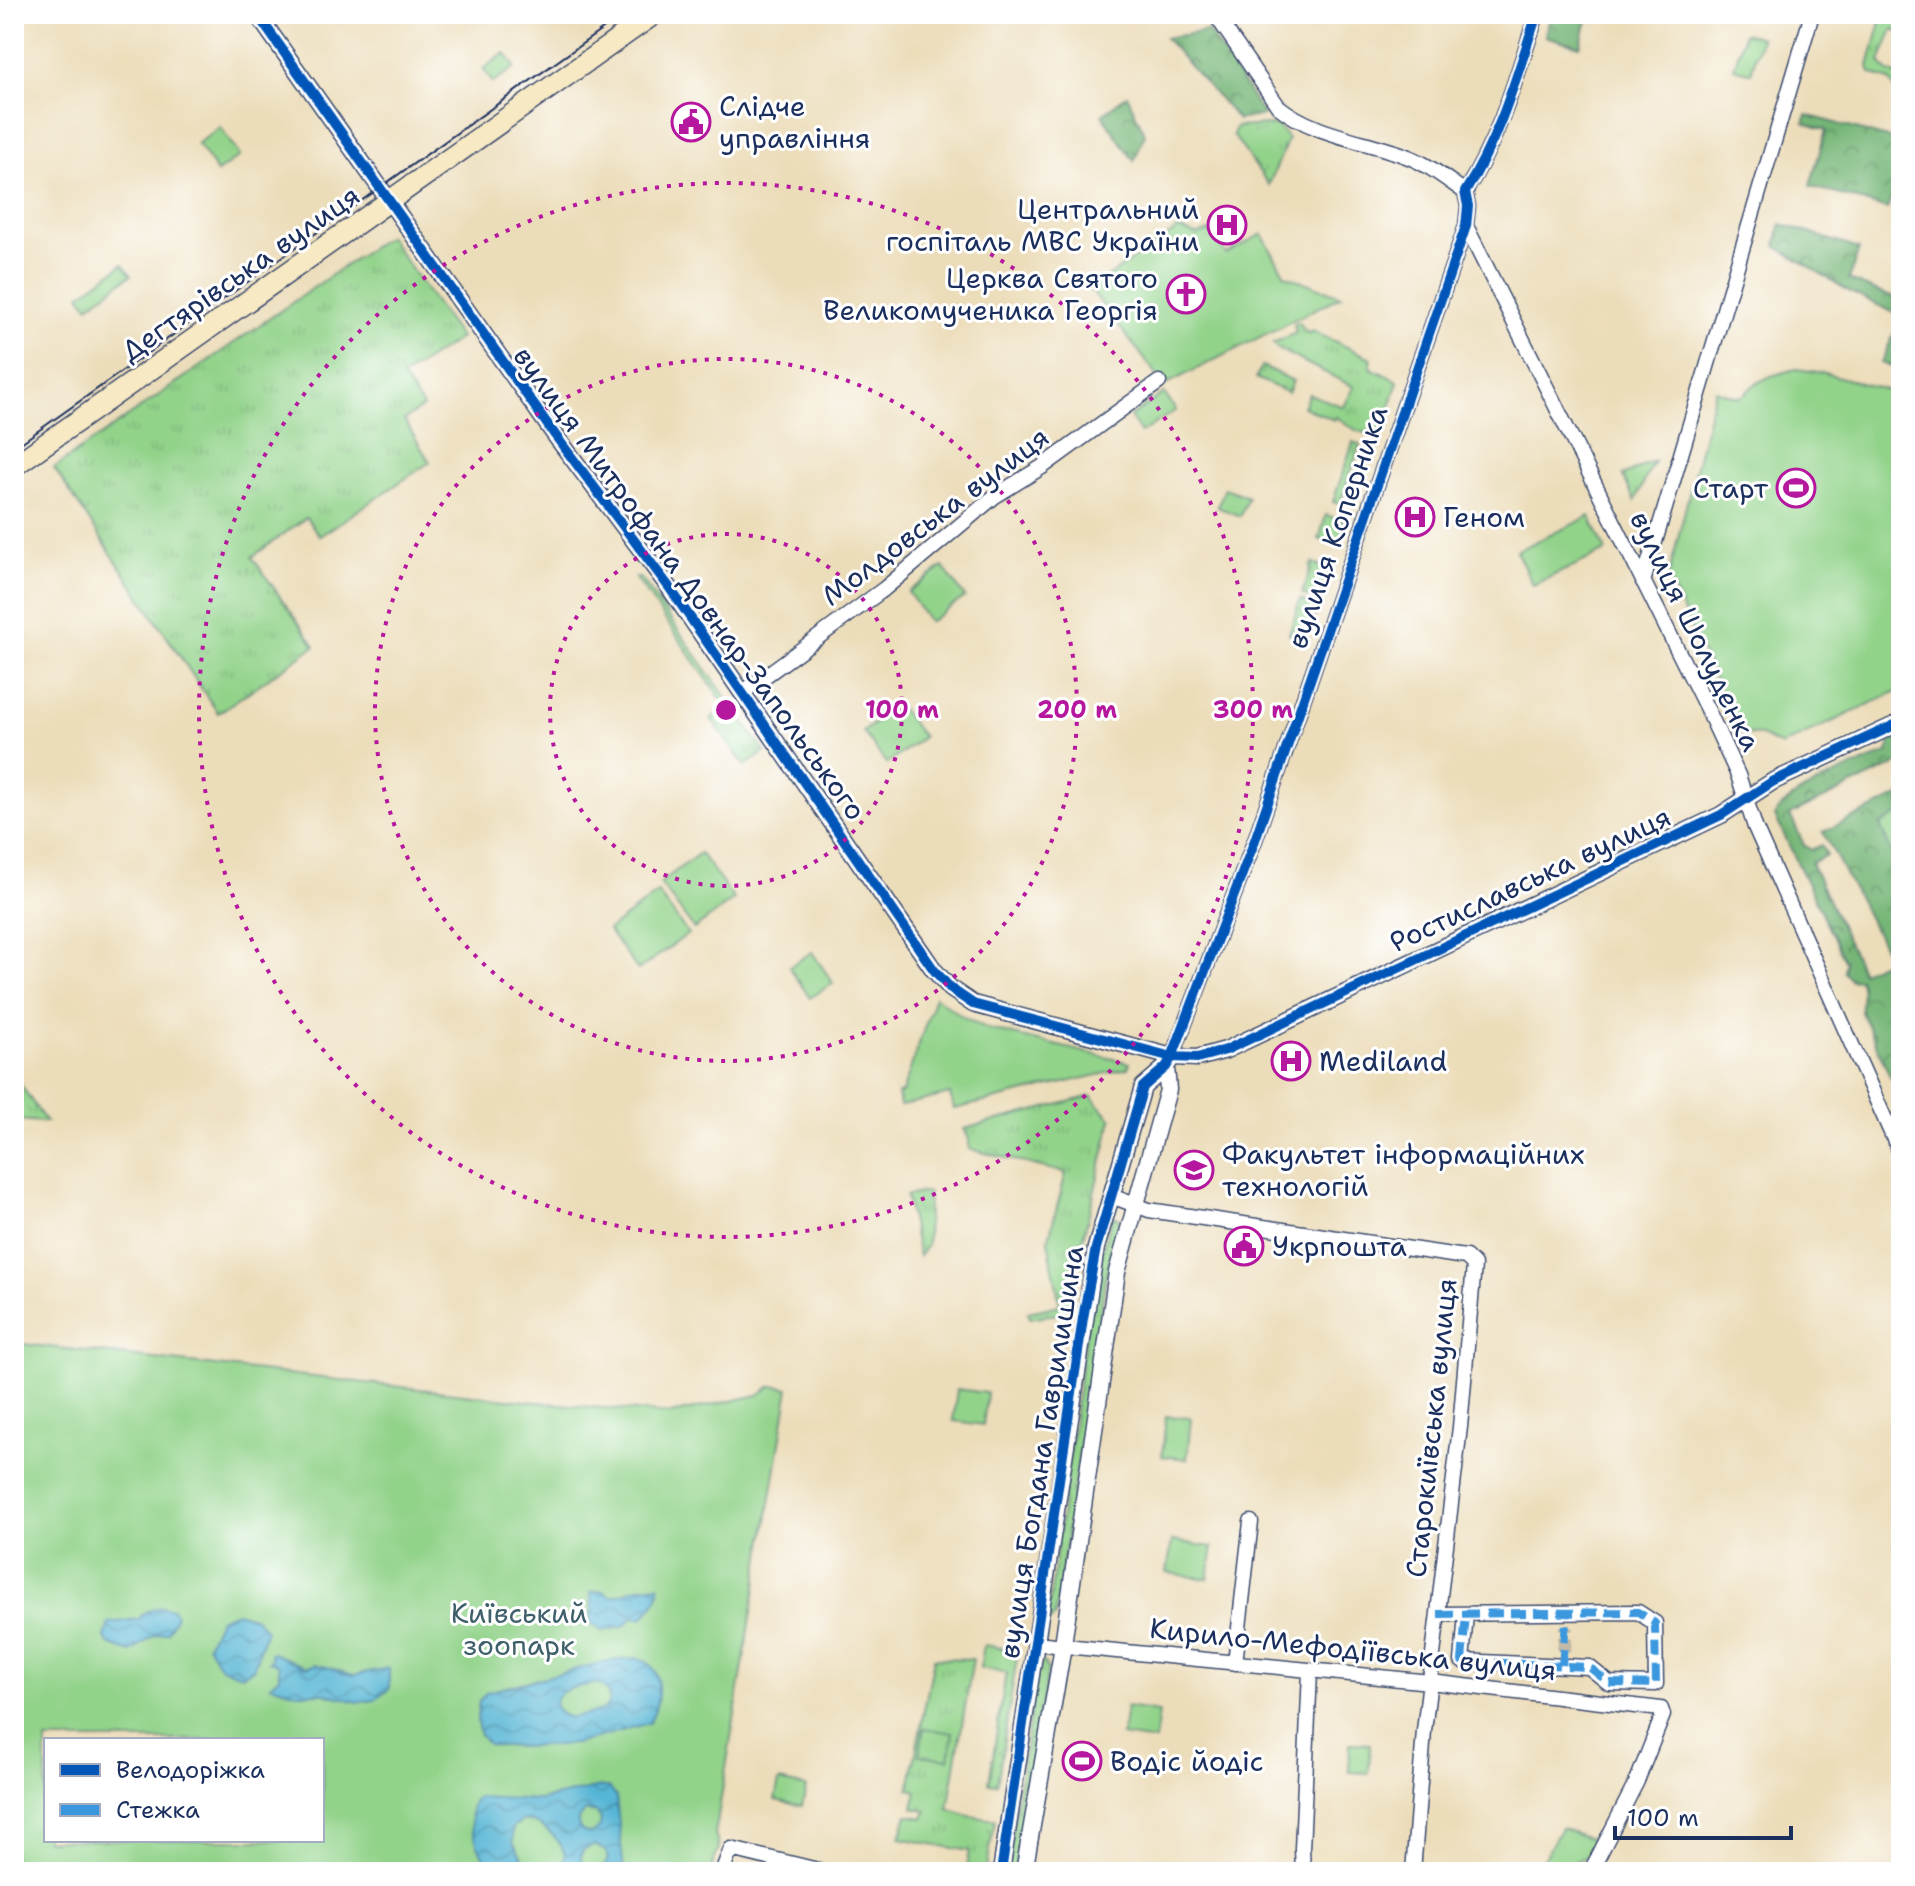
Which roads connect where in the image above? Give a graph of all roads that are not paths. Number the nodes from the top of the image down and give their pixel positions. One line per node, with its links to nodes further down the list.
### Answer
1 (257, 14): 7 (street, вулиця Митрофана Довнар-Запольського)
2 (654, 14): 7 (main road, Дегтярівська вулиця)
3 (1215, 14): 6 (street)
4 (1537, 14): 6 (street)
5 (1812, 14): 11 (street)
6 (1465, 192): 8 (street, вулиця Коперника)
7 (390, 201): 10 (main road, Дегтярівська вулиця); 12 (street, вулиця Митрофана Довнар-Запольського)
8 (1466, 226): 11 (street, вулиця Шолуденка); 15 (street, вулиця Коперника)
9 (1159, 382): 12 (street, Молдовська вулиця)
10 (14, 466)
11 (1643, 582): 14 (street, вулиця Шолуденка)
12 (742, 693): 15 (street, вулиця Митрофана Довнар-Запольського)
13 (1901, 722): 14 (street, Ростиславська вулиця)
14 (1747, 799): 15 (street, Ростиславська вулиця); 16 (street, вулиця Шолуденка)
15 (1169, 1062): 17 (street, вулиця Богдана Гаврилишина); 18 (street, вулиця Богдана Гаврилишина)
16 (1901, 1155)
17 (1111, 1196): 18 (street, Старокиївська вулиця); 22 (street, вулиця Богдана Гаврилишина)
18 (1134, 1206): 20 (street, Старокиївська вулиця); 23 (street, вулиця Богдана Гаврилишина)
19 (1251, 1522): 24 (street)
20 (1438, 1614): 21 (street); 26 (street, Старокиївська вулиця)
21 (1466, 1614): 21 (street)
22 (1035, 1643): 23 (street, Кирило-Мефодіївська вулиця); 29 (street, вулиця Богдана Гаврилишина)
23 (1063, 1644): 24 (street, Кирило-Мефодіївська вулиця); 30 (street, вулиця Богдана Гаврилишина)
24 (1235, 1663): 25 (street, Кирило-Мефодіївська вулиця)
25 (1310, 1672): 26 (street, Кирило-Мефодіївська вулиця); 31 (street)
26 (1430, 1682): 32 (street, Старокиївська вулиця); 33 (street, Кирило-Мефодіївська вулиця)
27 (722, 1872): 28 (street)
28 (826, 1872)
29 (1001, 1872)
30 (1024, 1872)
31 (1303, 1872)
32 (1413, 1872)
33 (1593, 1872)

